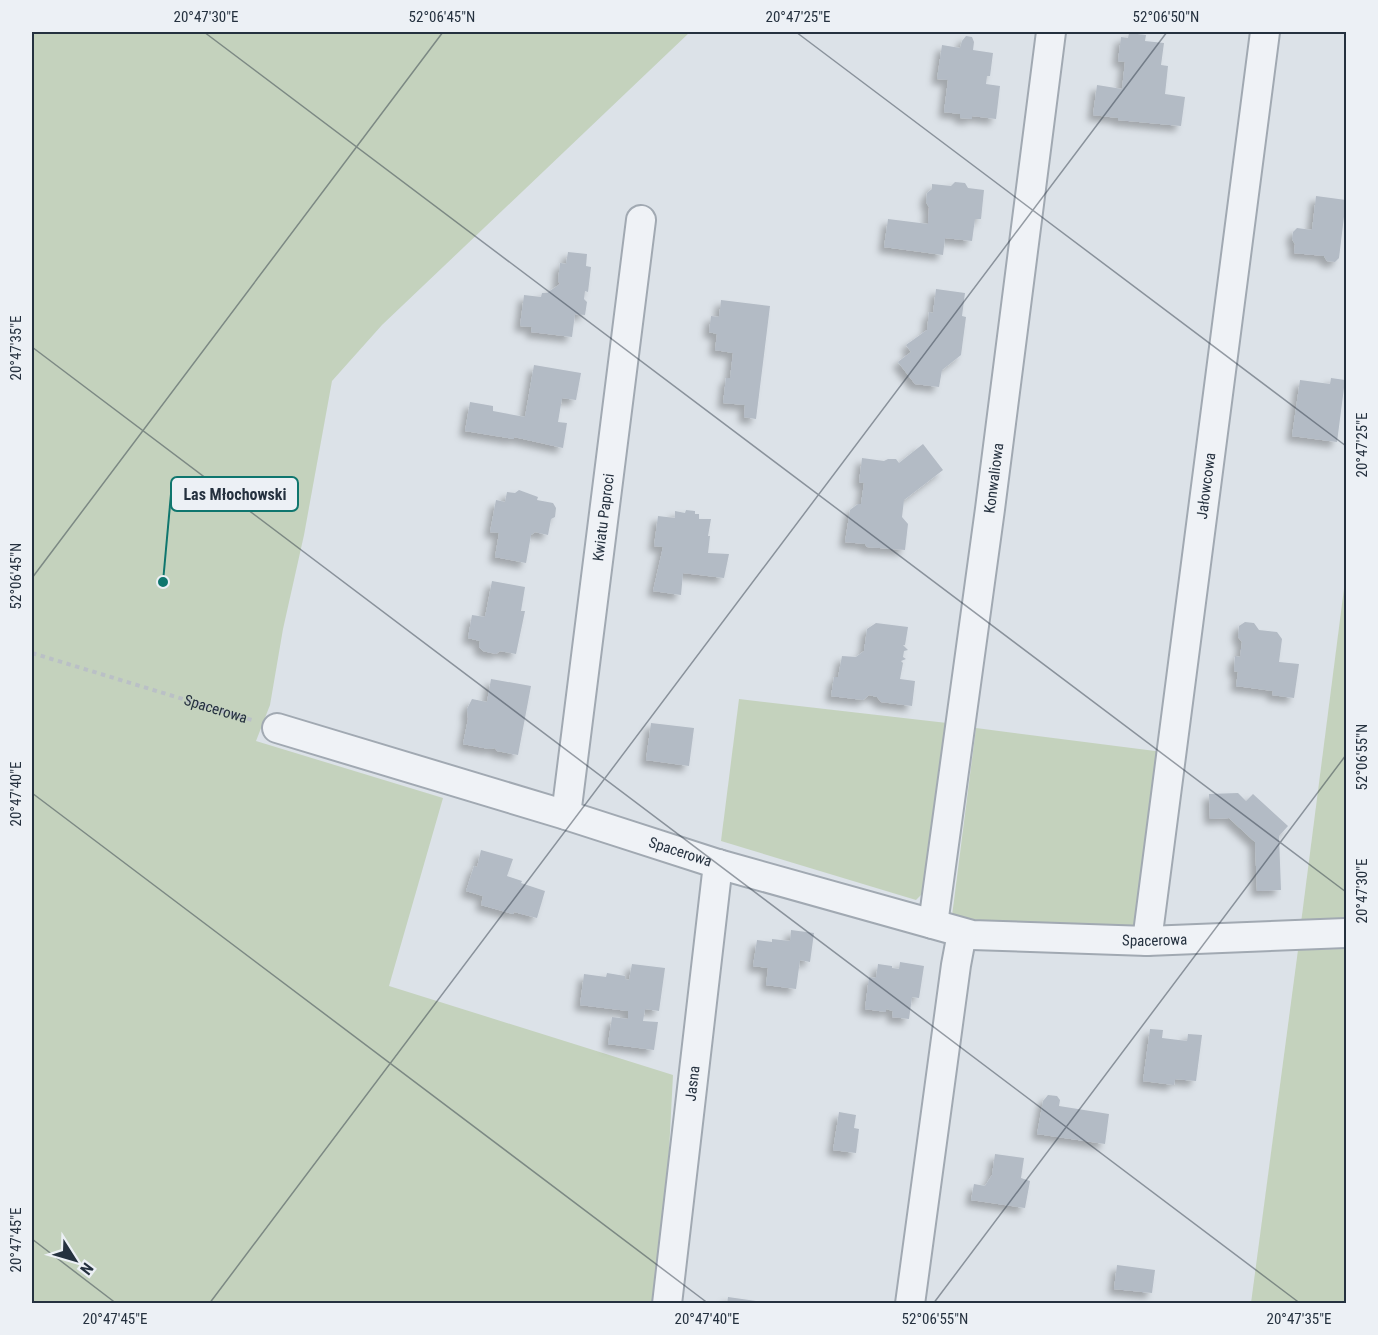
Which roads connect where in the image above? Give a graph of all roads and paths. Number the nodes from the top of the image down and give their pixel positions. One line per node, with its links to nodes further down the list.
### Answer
1 (1051, 32): 8 (street, Konwaliowa)
2 (1265, 32): 11 (street, Jałowcowa)
3 (640, 220): 6 (street, Kwiatu Paproci)
4 (32, 653): 5 (path, Spacerowa)
5 (277, 728): 6 (street, Spacerowa)
6 (566, 815): 7 (street, Spacerowa)
7 (718, 864): 8 (street, Spacerowa); 12 (street, Jasna)
8 (933, 924): 9 (street, Spacerowa)
9 (962, 933): 11 (street, Spacerowa); 13 (street)
10 (1347, 933): 11 (street, Spacerowa)
11 (1147, 941)
12 (667, 1304)
13 (910, 1304)

